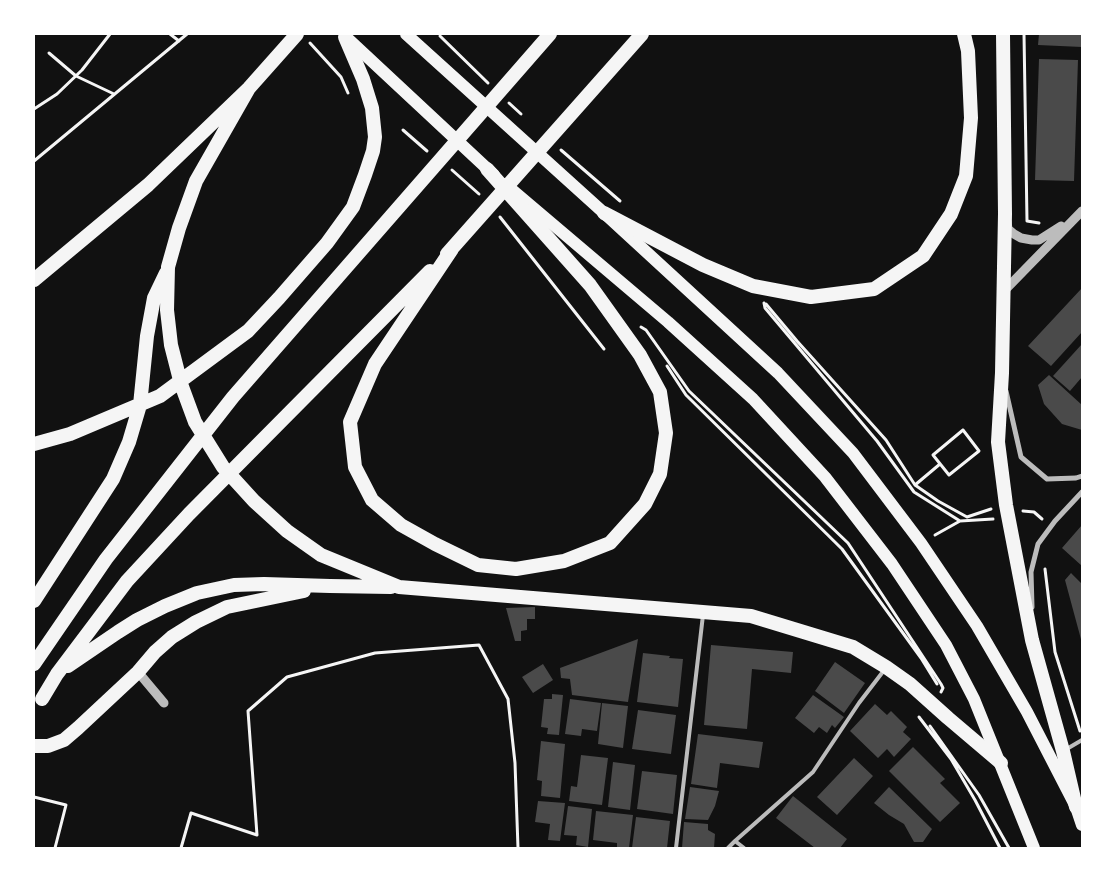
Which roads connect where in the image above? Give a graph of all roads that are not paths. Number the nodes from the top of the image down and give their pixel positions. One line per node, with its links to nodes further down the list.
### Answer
1 (406, 34): 11 (main road)
2 (550, 34): 27 (highway)
3 (642, 34): 14 (highway)
4 (964, 34): 11 (highway)
5 (344, 35): 9 (main road); 19 (highway)
6 (302, 37): 8 (highway)
7 (1002, 37): 12 (highway)
8 (249, 88): 15 (highway); 16 (highway)
9 (487, 169): 14 (highway); 36 (main road)
10 (1082, 211): 13 (street)
11 (604, 212): 37 (main road)
12 (1005, 214): 13 (street); 17 (highway)
13 (1072, 220): 17 (street)
14 (452, 249): 30 (highway)
15 (168, 267): 23 (highway); 24 (highway)
16 (34, 280)
17 (1003, 292): 18 (highway)
18 (1002, 373): 20 (street); 26 (highway)
19 (34, 444)
20 (1082, 476)
21 (1082, 492): 26 (street)
22 (330, 586): 23 (highway); 29 (highway); 30 (highway)
23 (399, 587): 25 (highway)
24 (34, 601)
25 (703, 612): 28 (highway); 40 (lane)
26 (1032, 640): 35 (highway)
27 (34, 664)
28 (886, 667): 36 (highway); 39 (lane)
29 (138, 672): 32 (street); 34 (highway)
30 (57, 674): 31 (highway)
31 (42, 699)
32 (164, 703)
33 (1082, 739): 35 (lane)
34 (34, 746)
35 (1063, 751): 37 (highway)
36 (1001, 763): 43 (main road)
37 (1076, 807): 38 (main road)
38 (1082, 825)
39 (735, 841): 41 (lane); 42 (lane)
40 (676, 848)
41 (728, 848)
42 (744, 848)
43 (1034, 848)

